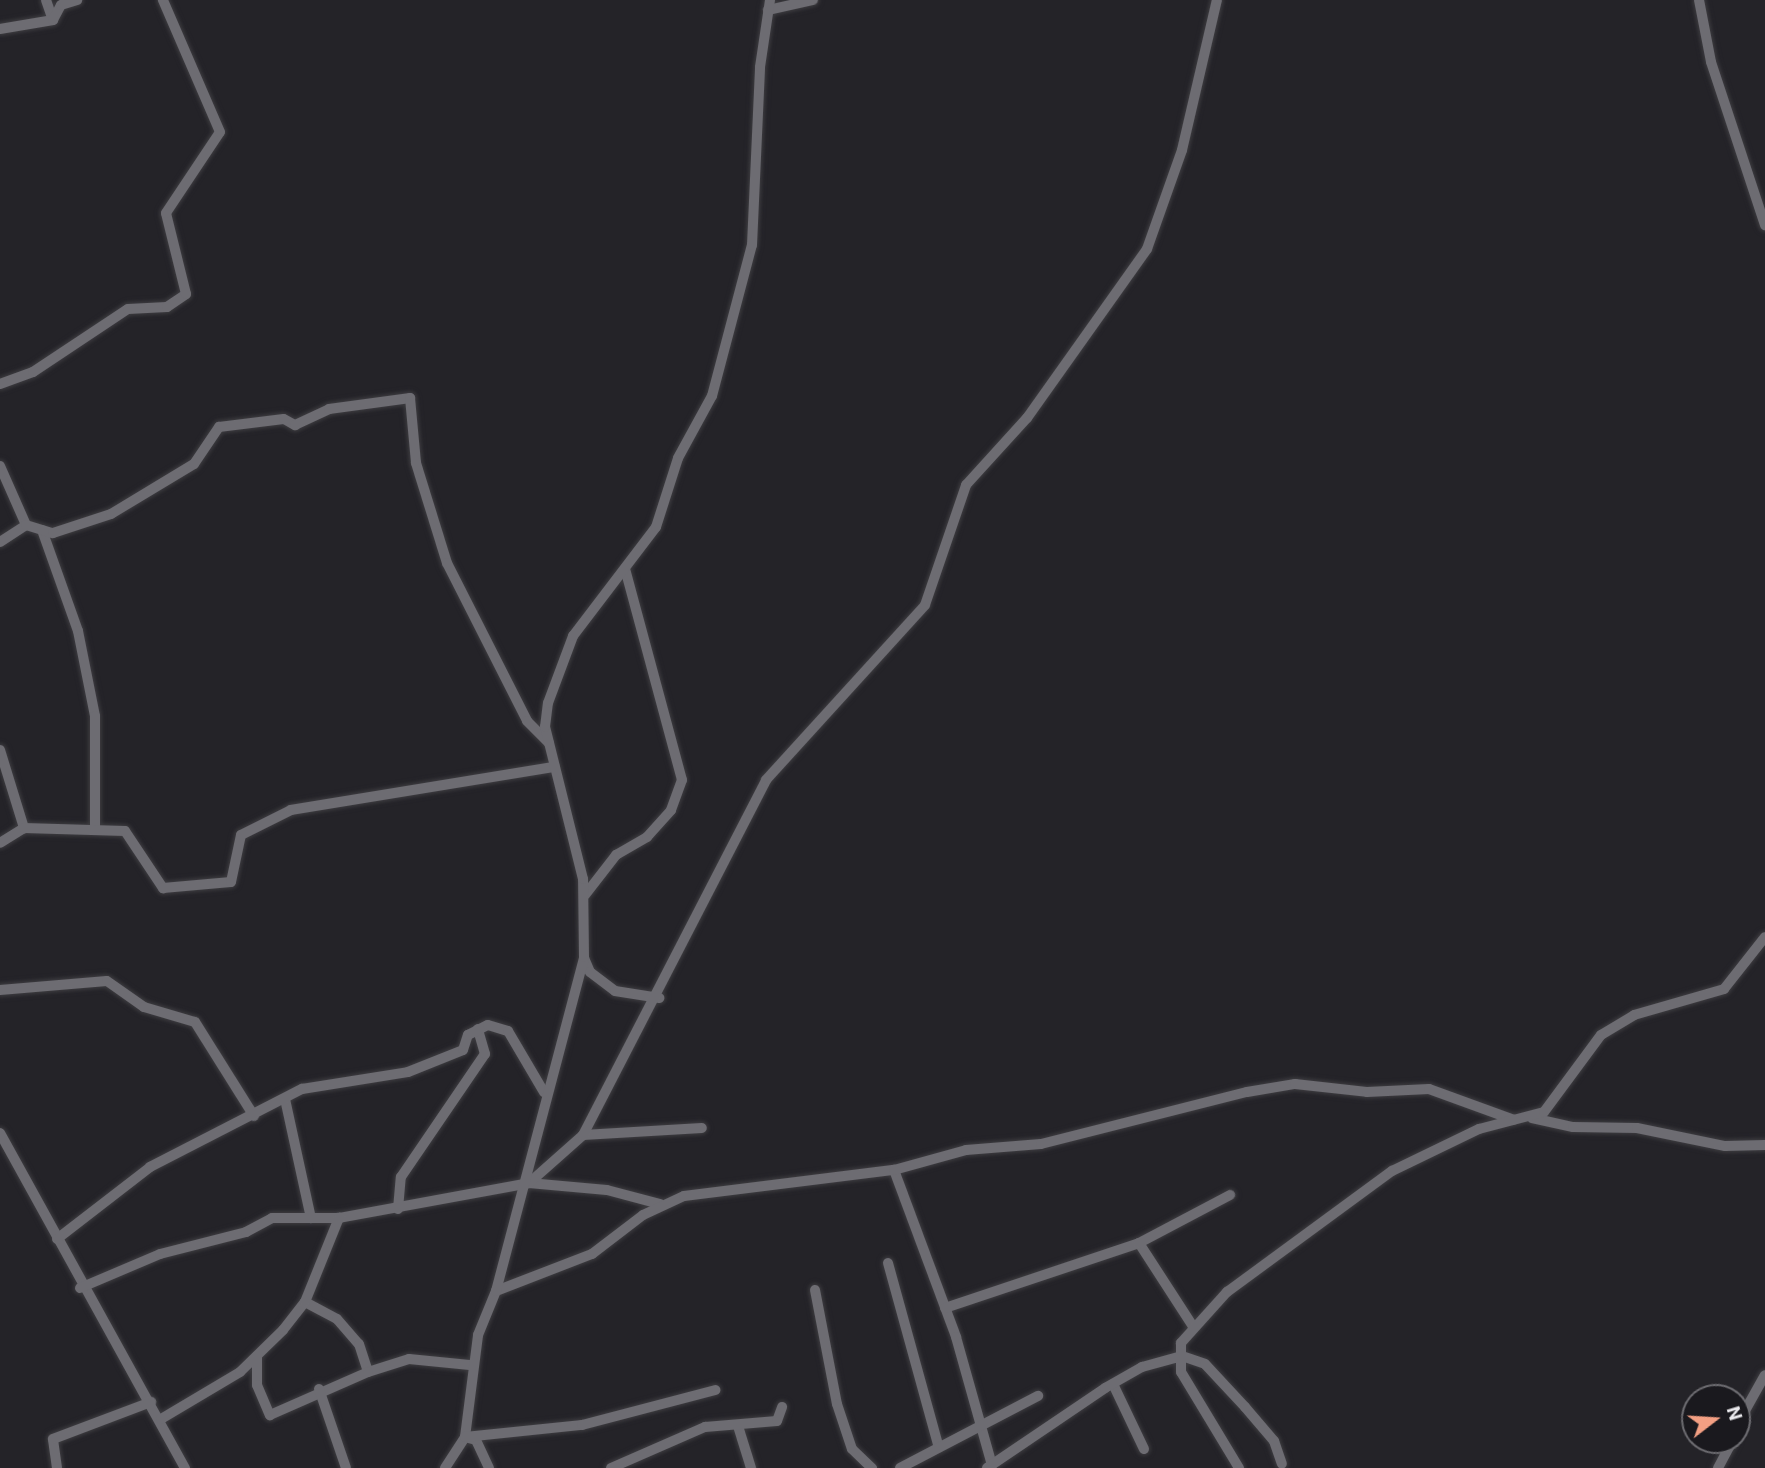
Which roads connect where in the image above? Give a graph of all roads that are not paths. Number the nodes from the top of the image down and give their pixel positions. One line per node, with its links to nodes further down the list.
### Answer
1 (46, 0): 8 (street)
2 (77, 0): 8 (street)
3 (163, 0): 11 (street)
4 (813, 0): 7 (street)
5 (1217, 0): 28 (street)
6 (1699, 0): 10 (street)
7 (769, 5): 16 (street)
8 (54, 20): 9 (street)
9 (0, 29)
10 (1765, 225)
11 (0, 384)
12 (0, 466): 13 (street)
13 (26, 525): 14 (street); 15 (street)
14 (42, 530): 17 (street); 21 (street)
15 (0, 542)
16 (625, 569): 17 (street); 24 (street)
17 (550, 744): 19 (street)
18 (0, 750): 20 (street)
19 (555, 767): 21 (street); 24 (street)
20 (4, 794): 22 (street)
21 (95, 827): 22 (street)
22 (23, 828): 23 (street)
23 (0, 843)
24 (584, 896): 26 (street)
25 (1765, 937): 35 (street)
26 (584, 957): 28 (street); 32 (street)
27 (0, 989): 34 (street)
28 (659, 998): 39 (street)
29 (478, 1029): 30 (street); 31 (street); 32 (street)
30 (468, 1035): 31 (street); 33 (street)
31 (485, 1054): 45 (street)
32 (544, 1092): 42 (street)
33 (285, 1099): 34 (street); 46 (street)
34 (254, 1116): 48 (street)
35 (1531, 1118): 36 (street); 40 (street)
36 (1514, 1121): 41 (street); 56 (street)
37 (702, 1128): 39 (street)
38 (0, 1133): 48 (street)
39 (583, 1135): 42 (street)
40 (1765, 1145)
41 (894, 1170): 44 (street); 55 (street)
42 (525, 1181): 44 (street); 45 (street); 53 (street)
43 (1230, 1195): 49 (street)
44 (660, 1204): 53 (street)
45 (398, 1209): 47 (street)
46 (311, 1218): 47 (street); 51 (street)
47 (339, 1218): 54 (street)
48 (57, 1239): 51 (street)
49 (1139, 1243): 55 (street); 56 (street)
50 (888, 1263): 73 (street)
51 (80, 1288): 67 (street)
52 (815, 1290): 84 (street)
53 (496, 1291): 59 (street)
54 (305, 1302): 58 (street); 60 (street)
55 (945, 1308): 70 (street)
56 (1194, 1328): 57 (street)
57 (1182, 1356): 62 (street); 75 (street); 86 (street)
58 (257, 1357): 63 (street); 69 (street)
59 (470, 1365): 60 (street); 72 (street)
60 (368, 1372): 63 (street)
61 (1765, 1375): 66 (street)
62 (1113, 1384): 74 (street); 76 (street)
63 (319, 1389): 79 (street)
64 (715, 1390): 72 (street)
65 (1038, 1396): 70 (street)
66 (1751, 1400)
67 (151, 1402): 69 (street); 77 (street)
68 (782, 1408): 71 (street)
69 (161, 1419): 78 (street)
70 (978, 1422): 73 (street); 76 (street)
71 (738, 1426): 82 (street); 83 (street)
72 (465, 1437): 80 (street); 81 (street)
73 (938, 1444): 85 (street)
74 (1144, 1449)
75 (1282, 1464)
76 (989, 1467)
77 (57, 1468)
78 (185, 1468)
79 (346, 1468)
80 (445, 1468)
81 (489, 1468)
82 (611, 1468)
83 (751, 1468)
84 (872, 1468)
85 (900, 1468)
86 (1239, 1468)

